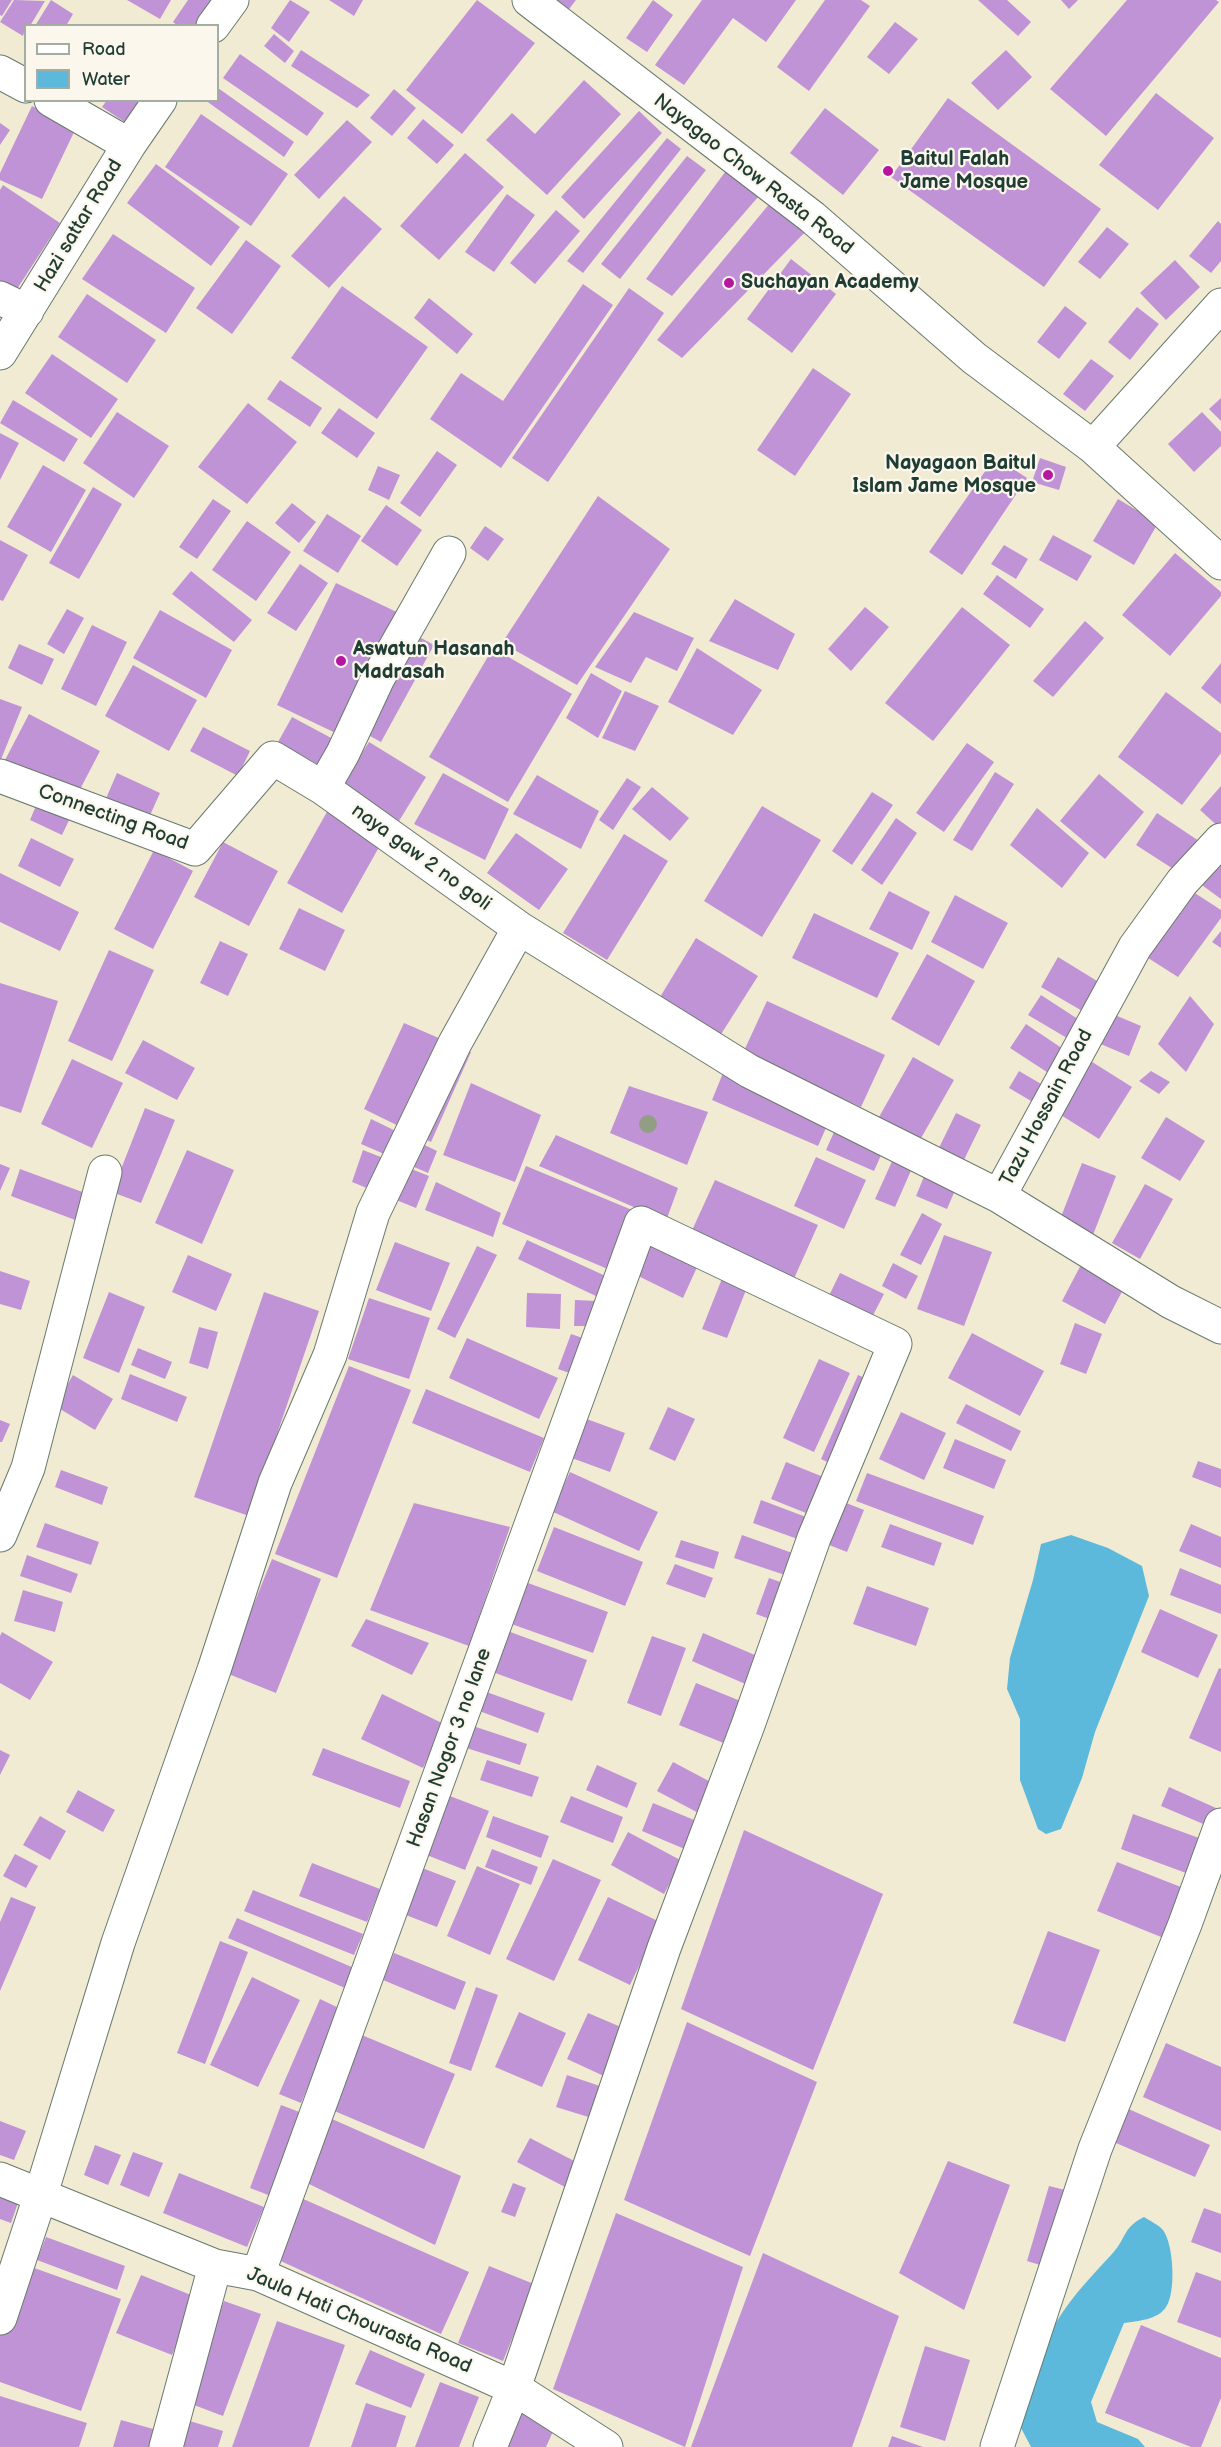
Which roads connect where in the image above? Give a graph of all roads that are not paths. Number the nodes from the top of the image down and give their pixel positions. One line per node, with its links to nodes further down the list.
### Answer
1 (231, 0): 3 (street)
2 (529, 0): 12 (street, Nayagao Chow Rasta Road)
3 (214, 24)
4 (0, 72): 5 (street)
5 (24, 85)
6 (54, 102): 8 (street)
7 (159, 102): 8 (street, Hazi sattar Road)
8 (129, 145): 9 (street, Hazi sattar Road)
9 (14, 304): 11 (street, Hazi sattar Road)
10 (1221, 305): 12 (street)
11 (0, 353)
12 (1093, 447): 14 (street, Nayagao Chow Rasta Road)
13 (449, 553): 16 (street)
14 (1221, 562)
15 (0, 776): 16 (street, Connecting Road)
16 (323, 788): 18 (street, naya gaw 2 no goli)
17 (1221, 840): 20 (street, Tazu Hossain Road)
18 (519, 928): 20 (street, naya gaw 2 no goli); 25 (street)
19 (105, 1172): 22 (street)
20 (999, 1196): 21 (street, Tazu Hossain Road)
21 (1221, 1327)
22 (0, 1535)
23 (1221, 1825): 33 (street)
24 (0, 2180): 25 (street, Jaula Hati Chourasta Road)
25 (40, 2197): 26 (street, Jaula Hati Chourasta Road); 28 (street)
26 (214, 2266): 27 (street, Jaula Hati Chourasta Road); 30 (street)
27 (258, 2274): 29 (street, Jaula Hati Chourasta Road); 29 (street, Hasan Nogor 3 no lane)
28 (0, 2318)
29 (514, 2388): 31 (street); 32 (street, Jaula Hati Chourasta Road)
30 (166, 2447)
31 (490, 2447)
32 (606, 2447)
33 (997, 2447)

